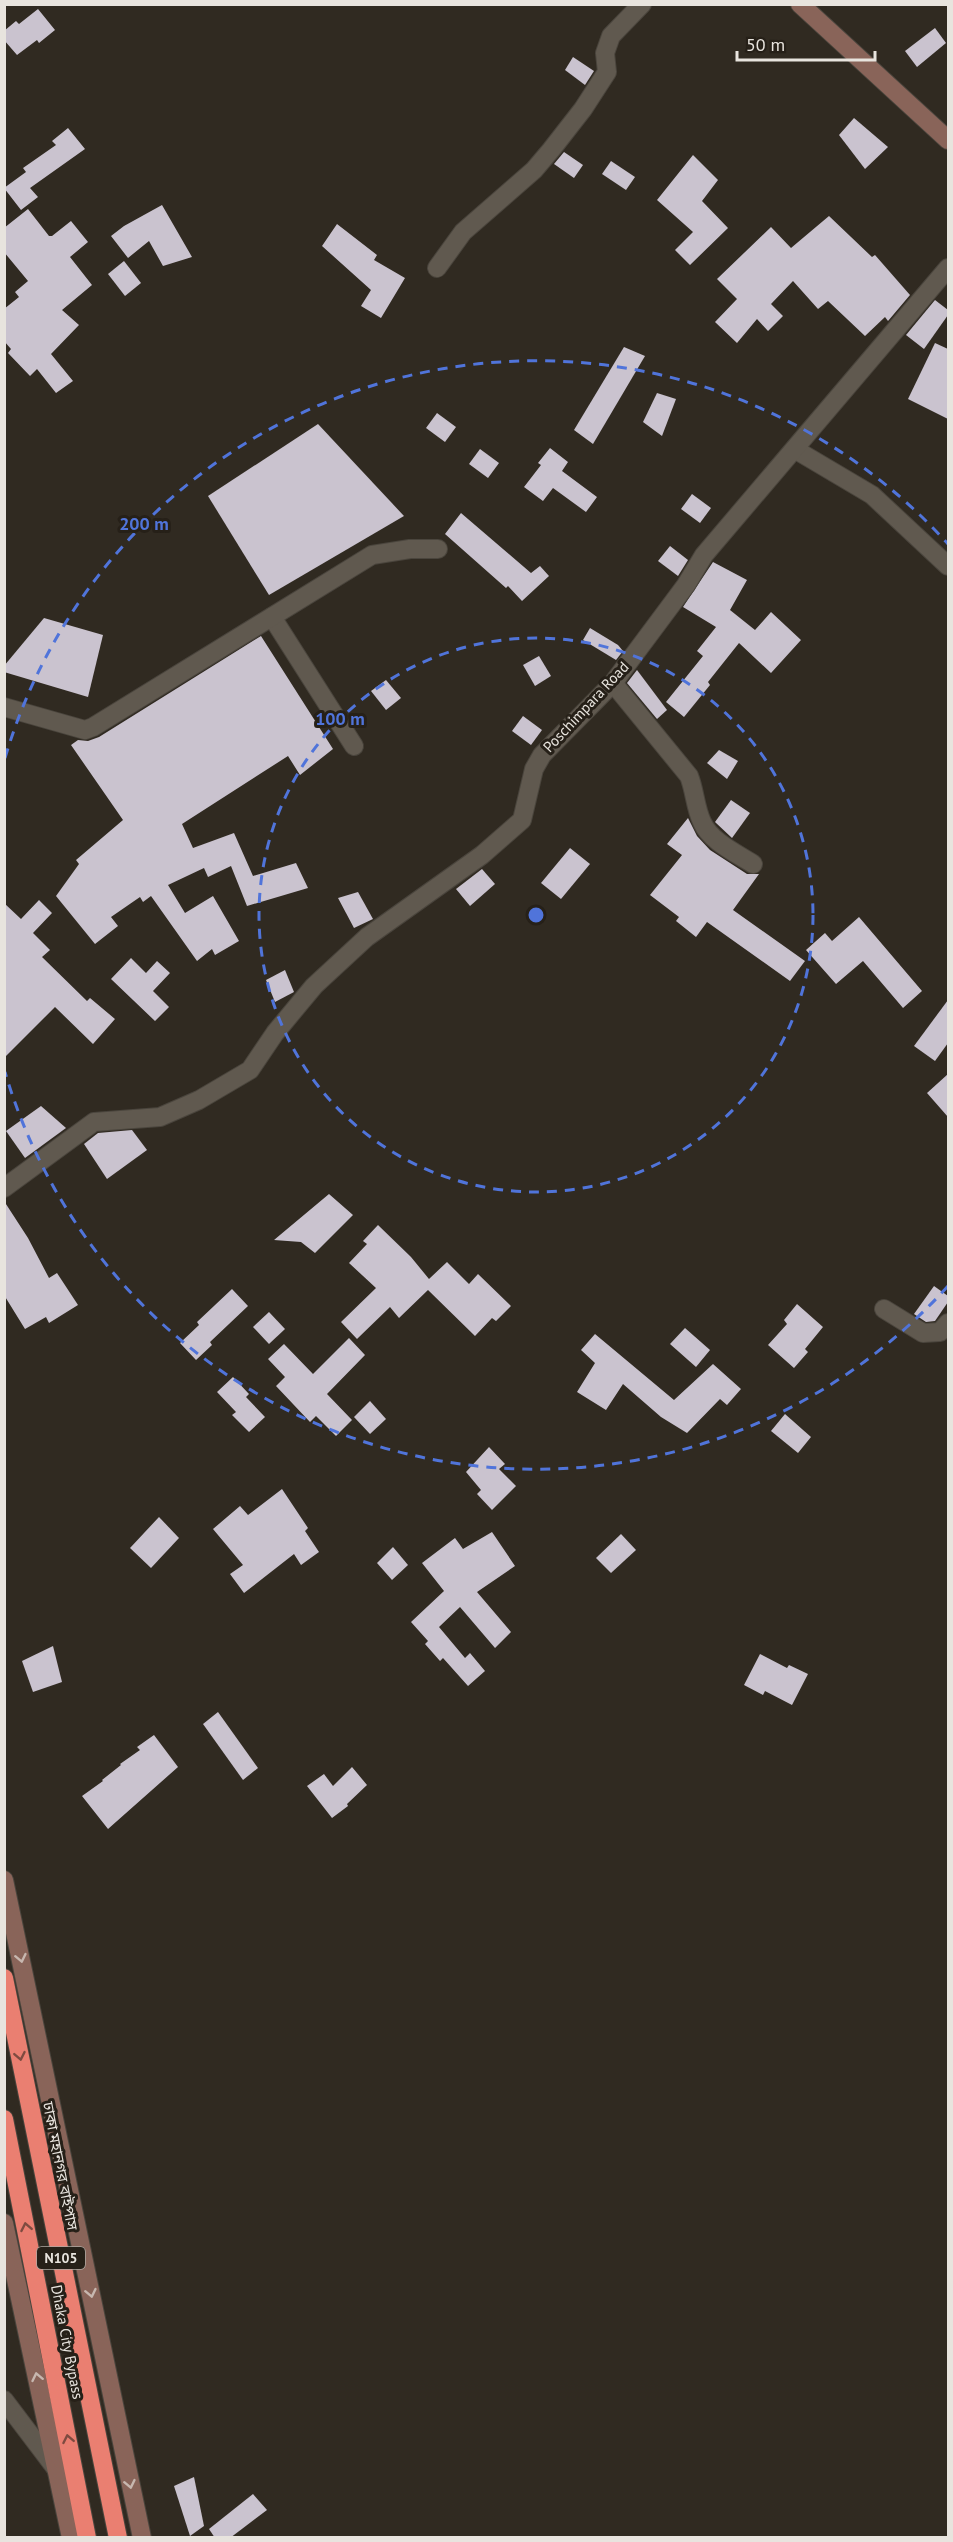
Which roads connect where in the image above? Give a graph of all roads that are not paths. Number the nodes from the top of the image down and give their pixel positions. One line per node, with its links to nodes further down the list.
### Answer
1 (642, 4): 4 (street)
2 (800, 4): 3 (main road)
3 (948, 140)
4 (437, 268)
5 (948, 268): 6 (street, Poschimpara Road)
6 (796, 450): 8 (street); 10 (street, Poschimpara Road)
7 (438, 549): 9 (street)
8 (948, 566)
9 (272, 617): 11 (street); 12 (street)
10 (613, 683): 13 (street); 14 (street, Poschimpara Road)
11 (4, 707)
12 (354, 746)
13 (753, 864)
14 (4, 1188)
15 (884, 1309): 16 (street)
16 (948, 1323)
17 (4, 1880): 26 (main road, one-way to 26)
18 (4, 1978): 25 (highway, ঢাকা মহানগর বাইপাস / N105, one-way to 25)
19 (4, 2119): 24 (highway, Dhaka City Bypass / N105, one-way to 19)
20 (4, 2223): 22 (main road, one-way to 20)
21 (4, 2400): 22 (street)
22 (57, 2470): 23 (main road)
23 (71, 2538)
24 (87, 2538)
25 (118, 2538)
26 (142, 2538)

